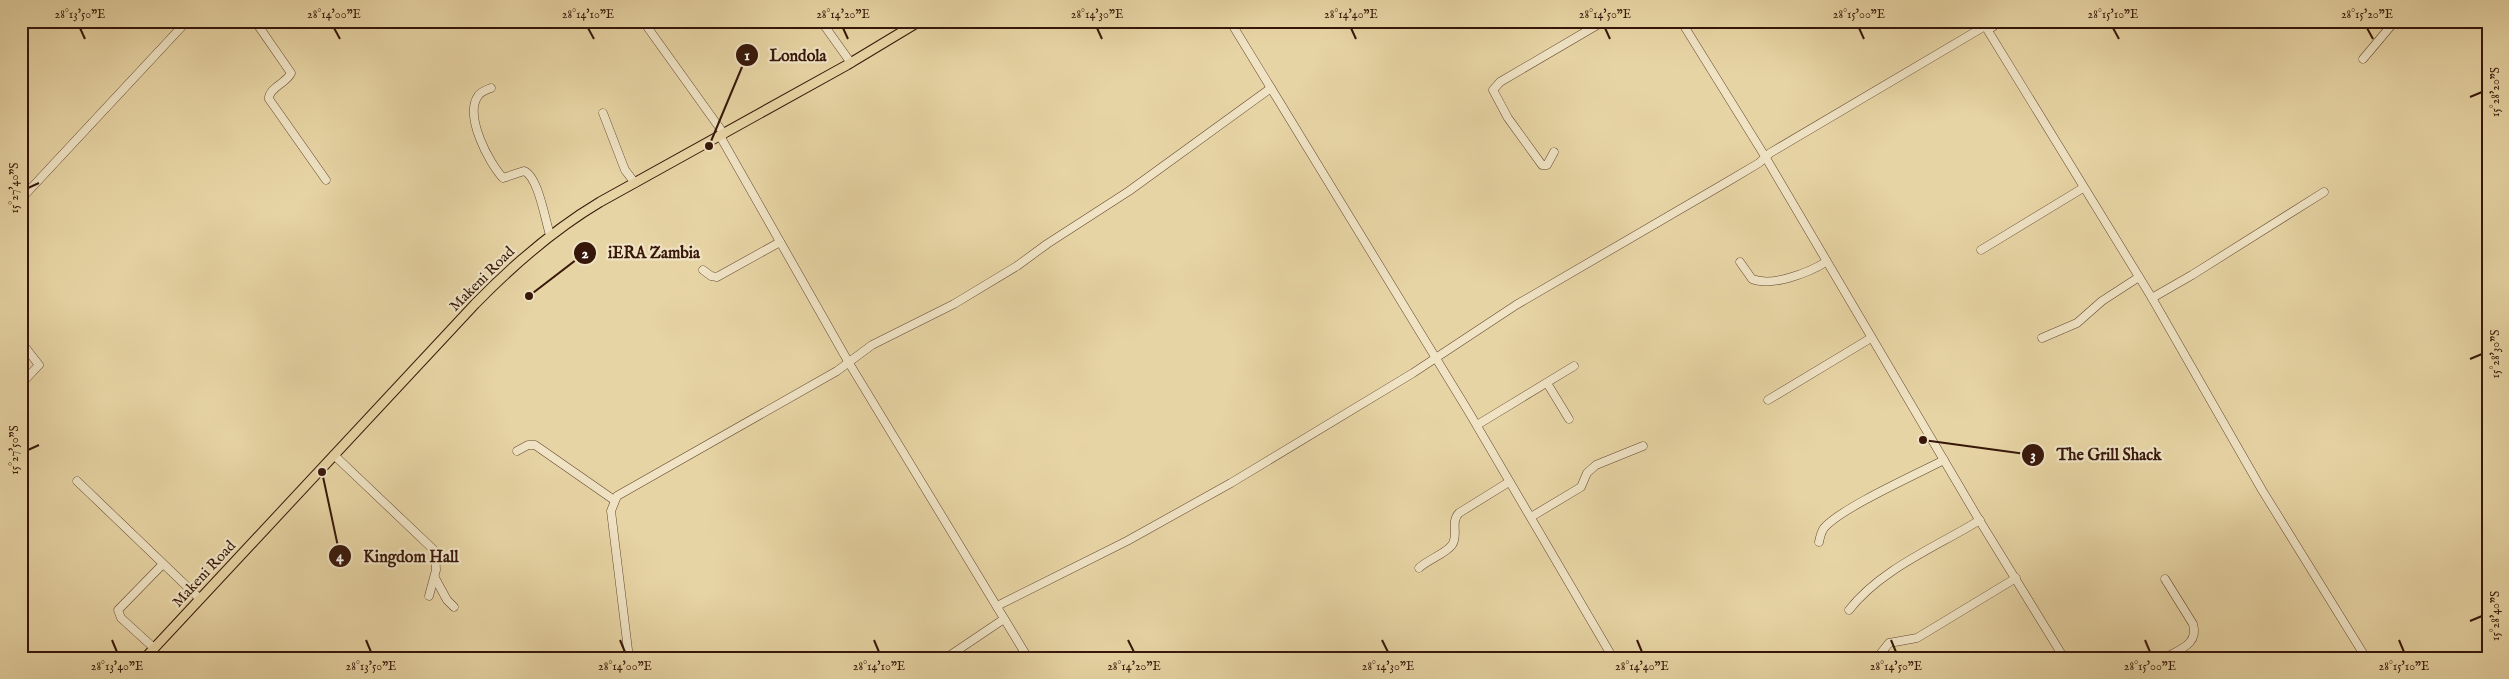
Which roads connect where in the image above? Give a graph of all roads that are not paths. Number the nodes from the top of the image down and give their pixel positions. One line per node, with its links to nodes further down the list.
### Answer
1 (186, 21): 24 (street)
2 (255, 21): 20 (street)
3 (643, 21): 17 (street)
4 (821, 21): 13 (street)
5 (920, 21): 13 (main road, Makeni Road)
6 (1230, 21): 15 (street)
7 (1604, 21): 18 (street)
8 (1681, 21): 19 (street)
9 (2001, 21): 11 (street)
10 (2396, 21): 12 (street)
11 (1985, 26): 19 (street); 22 (street)
12 (2364, 59)
13 (851, 63): 17 (main road, Makeni Road)
14 (491, 88): 25 (street)
15 (1271, 88): 36 (street); 37 (street)
16 (603, 113): 21 (street)
17 (722, 135): 21 (main road, Makeni Road); 26 (street)
18 (1554, 152)
19 (1766, 158): 29 (street); 36 (street)
20 (326, 180)
21 (635, 183): 25 (main road, Makeni Road)
22 (2083, 188): 27 (street); 31 (street)
23 (2324, 192): 32 (street)
24 (21, 199)
25 (550, 234): 46 (main road, Makeni Road)
26 (780, 242): 30 (street); 37 (street)
27 (1980, 250)
28 (1740, 262): 29 (street)
29 (1826, 262): 33 (street)
30 (703, 270)
31 (2138, 277): 32 (street); 34 (street)
32 (2152, 298): 74 (street)
33 (1871, 338): 41 (street); 47 (street)
34 (2042, 338)
35 (21, 342): 40 (street)
36 (1436, 358): 43 (street); 61 (street)
37 (849, 363): 50 (street); 61 (street)
38 (1574, 366): 39 (street)
39 (1547, 383): 42 (street); 43 (street)
40 (21, 384)
41 (1768, 400)
42 (1569, 419)
43 (1477, 425): 49 (street)
44 (1643, 446): 51 (street)
45 (517, 451): 50 (street)
46 (334, 455): 56 (street); 60 (main road, Makeni Road)
47 (1944, 460): 52 (street); 53 (street)
48 (77, 481): 54 (street)
49 (1509, 482): 51 (street); 55 (street)
50 (614, 500): 67 (street)
51 (1531, 518): 70 (street)
52 (1980, 520): 57 (street); 63 (street)
53 (1819, 542)
54 (163, 564): 60 (street); 65 (street)
55 (1419, 568)
56 (435, 578): 59 (street); 62 (street)
57 (2016, 578): 71 (street); 72 (street)
58 (2165, 579): 73 (street)
59 (430, 596)
60 (200, 599): 65 (main road, Makeni Road)
61 (997, 606): 64 (street)
62 (454, 607)
63 (1849, 610)
64 (1004, 619): 68 (street); 69 (street)
65 (154, 648): 66 (main road, Makeni Road)
66 (145, 658)
67 (629, 658)
68 (946, 658)
69 (1028, 658)
70 (1613, 658)
71 (1877, 658)
72 (2064, 658)
73 (2165, 658)
74 (2366, 658)

